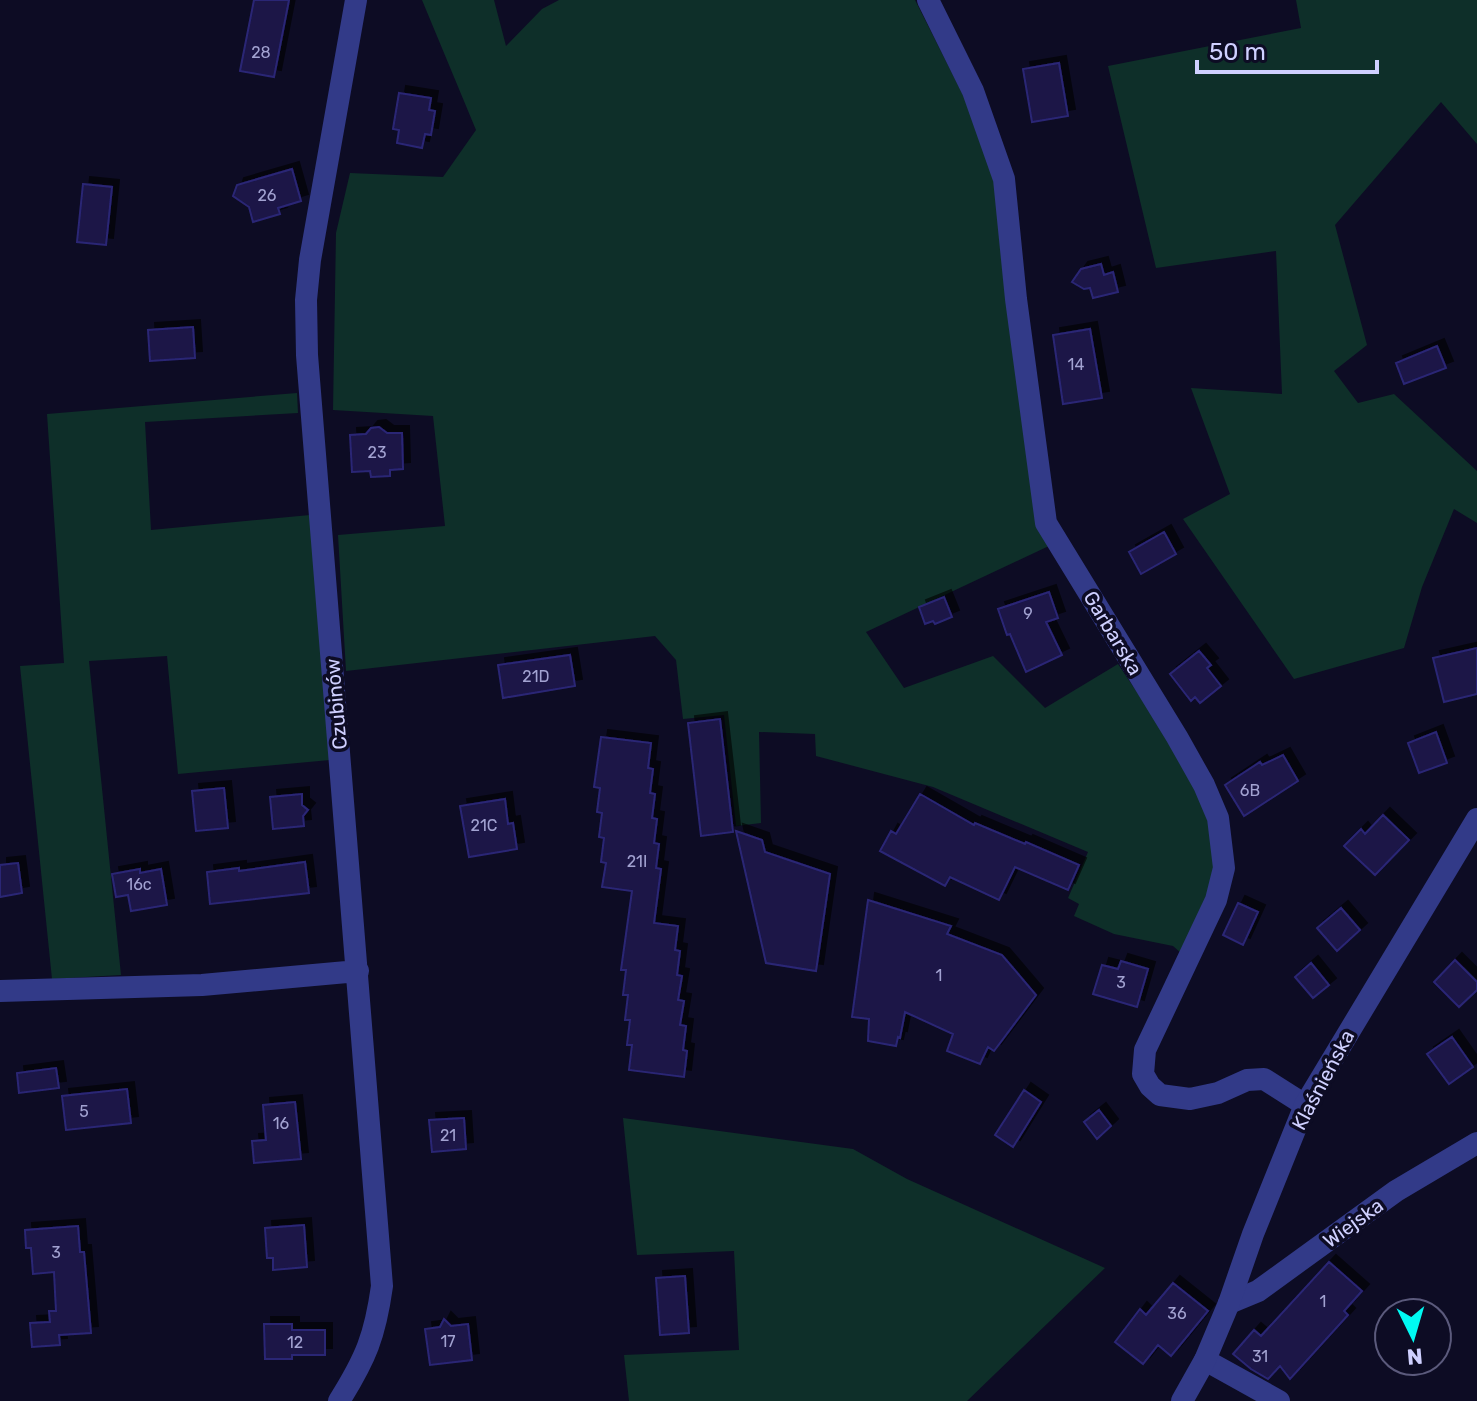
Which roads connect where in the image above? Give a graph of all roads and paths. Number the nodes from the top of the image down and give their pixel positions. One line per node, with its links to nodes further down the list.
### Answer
1 (356, 0): 4 (street, Czubinów)
2 (928, 0): 6 (street, Garbarska)
3 (1477, 819): 6 (street, Klaśnieńska)
4 (358, 971): 5 (street); 10 (street, Czubinów)
5 (0, 991)
6 (1305, 1105): 8 (street, Klaśnieńska)
7 (1477, 1143): 8 (street, Wiejska)
8 (1229, 1303): 9 (street, Klaśnieńska)
9 (1205, 1360): 11 (street, Klaśnieńska); 12 (street)
10 (339, 1401)
11 (1182, 1401)
12 (1279, 1401)

